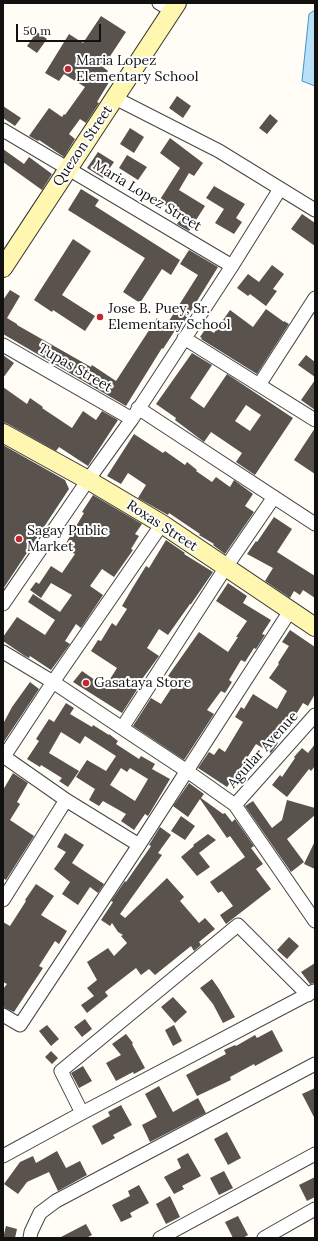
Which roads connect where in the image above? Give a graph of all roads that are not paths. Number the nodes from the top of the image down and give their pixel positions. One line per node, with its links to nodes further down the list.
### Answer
1 (169, 5): 2 (street, Quezon Street)
2 (115, 98): 4 (street, Quezon Street); 5 (street)
3 (3, 130): 4 (street, Maria Lopez Street)
4 (68, 168): 7 (street, Maria Lopez Street); 8 (street, Quezon Street)
5 (280, 189): 6 (street); 7 (street)
6 (315, 210)
7 (232, 266): 10 (street)
8 (3, 268)
9 (315, 298): 12 (street)
10 (184, 338): 12 (street); 13 (street)
11 (3, 345): 13 (street, Tupas Street)
12 (259, 385): 14 (street)
13 (135, 413): 16 (street); 17 (street, Tupas Street)
14 (315, 420)
15 (3, 433): 16 (street, Roxas Street)
16 (88, 480): 18 (street, Roxas Street); 21 (street)
17 (274, 497): 19 (street, Tupas Street); 20 (street)
18 (162, 524): 20 (street, Roxas Street); 25 (street)
19 (315, 524)
20 (226, 567): 22 (street, Roxas Street); 27 (street)
21 (3, 604)
22 (290, 611): 23 (street, Roxas Street); 29 (street)
23 (315, 627)
24 (3, 652): 25 (street)
25 (53, 682): 27 (street); 28 (street)
26 (315, 715): 31 (street, Aguilar Avenue)
27 (122, 728): 29 (street)
28 (3, 757): 30 (street)
29 (187, 771): 31 (street); 32 (street)
30 (66, 800): 32 (street); 33 (street)
31 (234, 805): 34 (street)
32 (139, 845): 36 (street)
33 (3, 900)
34 (315, 921)
35 (312, 993): 38 (street); 38 (street)
36 (3, 1015)
37 (315, 1064): 42 (street)
38 (82, 1113): 40 (street)
39 (315, 1154): 43 (street)
40 (3, 1156)
41 (315, 1209): 44 (street)
42 (30, 1238)
43 (160, 1238)
44 (264, 1238)

